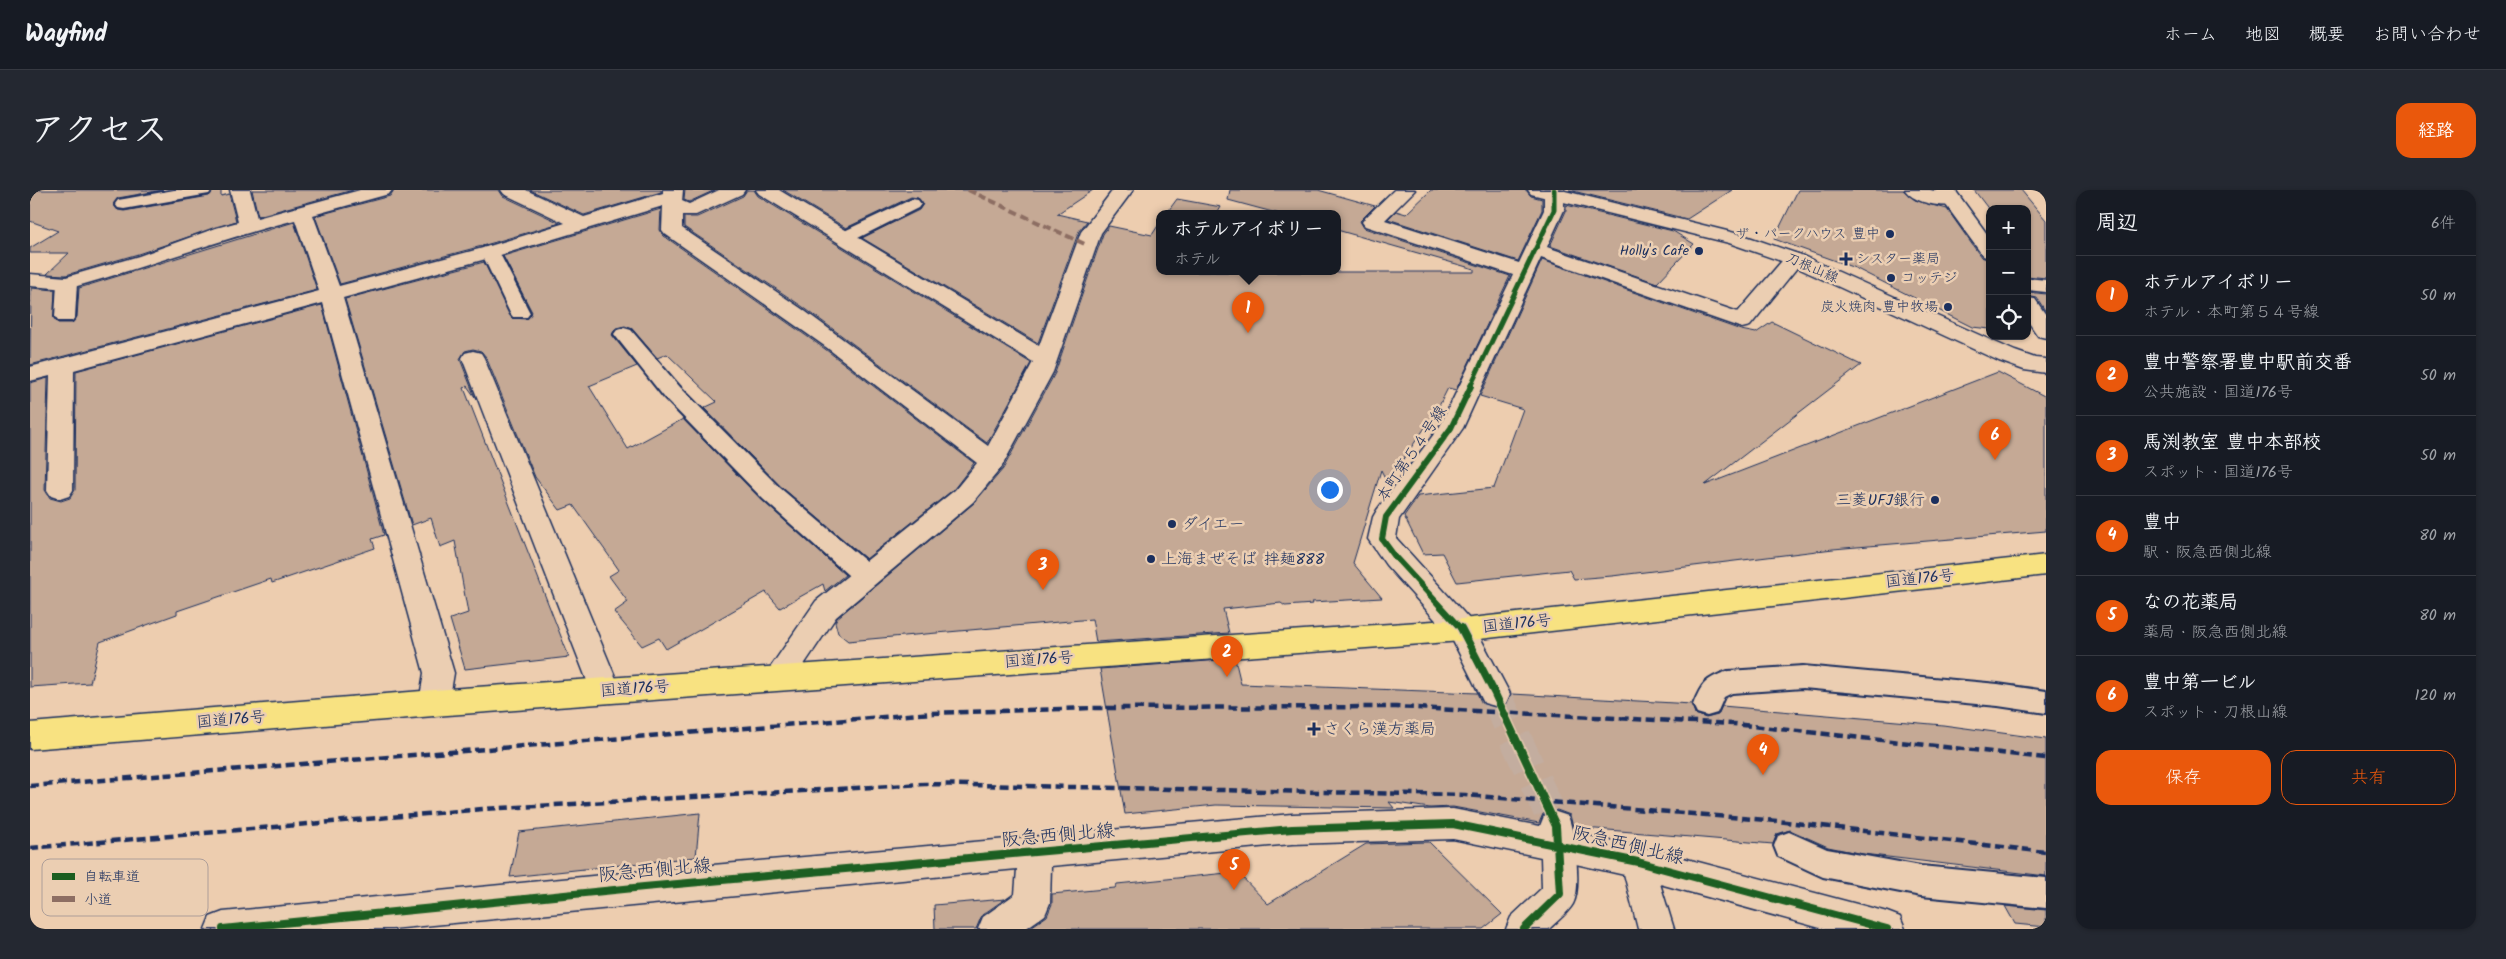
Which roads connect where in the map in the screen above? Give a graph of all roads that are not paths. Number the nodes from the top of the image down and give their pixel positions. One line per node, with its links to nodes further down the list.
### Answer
1 (202, 190): 13 (lane)
2 (240, 190): 17 (street)
3 (382, 190): 15 (street)
4 (511, 190): 16 (street)
5 (735, 190): 12 (street)
6 (766, 190): 18 (street)
7 (1124, 190): 35 (street)
8 (1405, 190): 23 (street)
9 (1916, 190): 11 (street)
10 (1549, 191): 19 (street, 本町第５４号線); 22 (street, 刀根山線)
11 (1948, 195): 20 (street)
12 (672, 197): 16 (street); 39 (street)
13 (124, 204)
14 (912, 204): 18 (lane)
15 (302, 212): 17 (street); 28 (street)
16 (582, 224): 21 (street)
17 (249, 226): 25 (street)
18 (844, 238): 35 (street)
19 (1534, 249): 22 (street); 23 (street, 本町第５４号線)
20 (1989, 250)
21 (490, 252): 28 (street); 30 (lane)
22 (1794, 259): 37 (street, 刀根山線)
23 (1524, 271): 43 (street, 本町第５４号線)
24 (30, 280): 25 (street)
25 (67, 283): 31 (lane)
26 (2031, 284): 27 (street)
27 (2046, 286)
28 (331, 294): 36 (street); 48 (street)
29 (2031, 310): 32 (street)
30 (520, 313)
31 (65, 317)
32 (2046, 331)
33 (624, 334): 42 (lane)
34 (473, 358): 45 (street)
35 (1045, 360): 39 (street)
36 (62, 366): 38 (street); 40 (street)
37 (2046, 366)
38 (30, 374)
39 (992, 462): 42 (street)
40 (60, 490)
41 (2046, 566): 43 (highway, 国道176号)
42 (866, 576): 44 (street)
43 (1462, 630): 44 (highway, 国道176号); 46 (street)
44 (778, 678): 45 (highway, 国道176号)
45 (606, 691): 48 (highway, 国道176号)
46 (1495, 694)
47 (2046, 702): 49 (lane)
48 (434, 703): 50 (highway, 国道176号)
49 (1707, 705)
50 (30, 736)
51 (1557, 835): 53 (street, 阪急西側北線); 54 (street, 阪急西側北線); 58 (street)
52 (1789, 846): 55 (lane)
53 (1035, 853): 56 (street, 阪急西側北線); 57 (street)
54 (1638, 862): 59 (street); 60 (street, 阪急西側北線)
55 (2046, 893)
56 (223, 929)
57 (996, 929)
58 (1524, 929)
59 (1656, 929)
60 (1887, 929)

